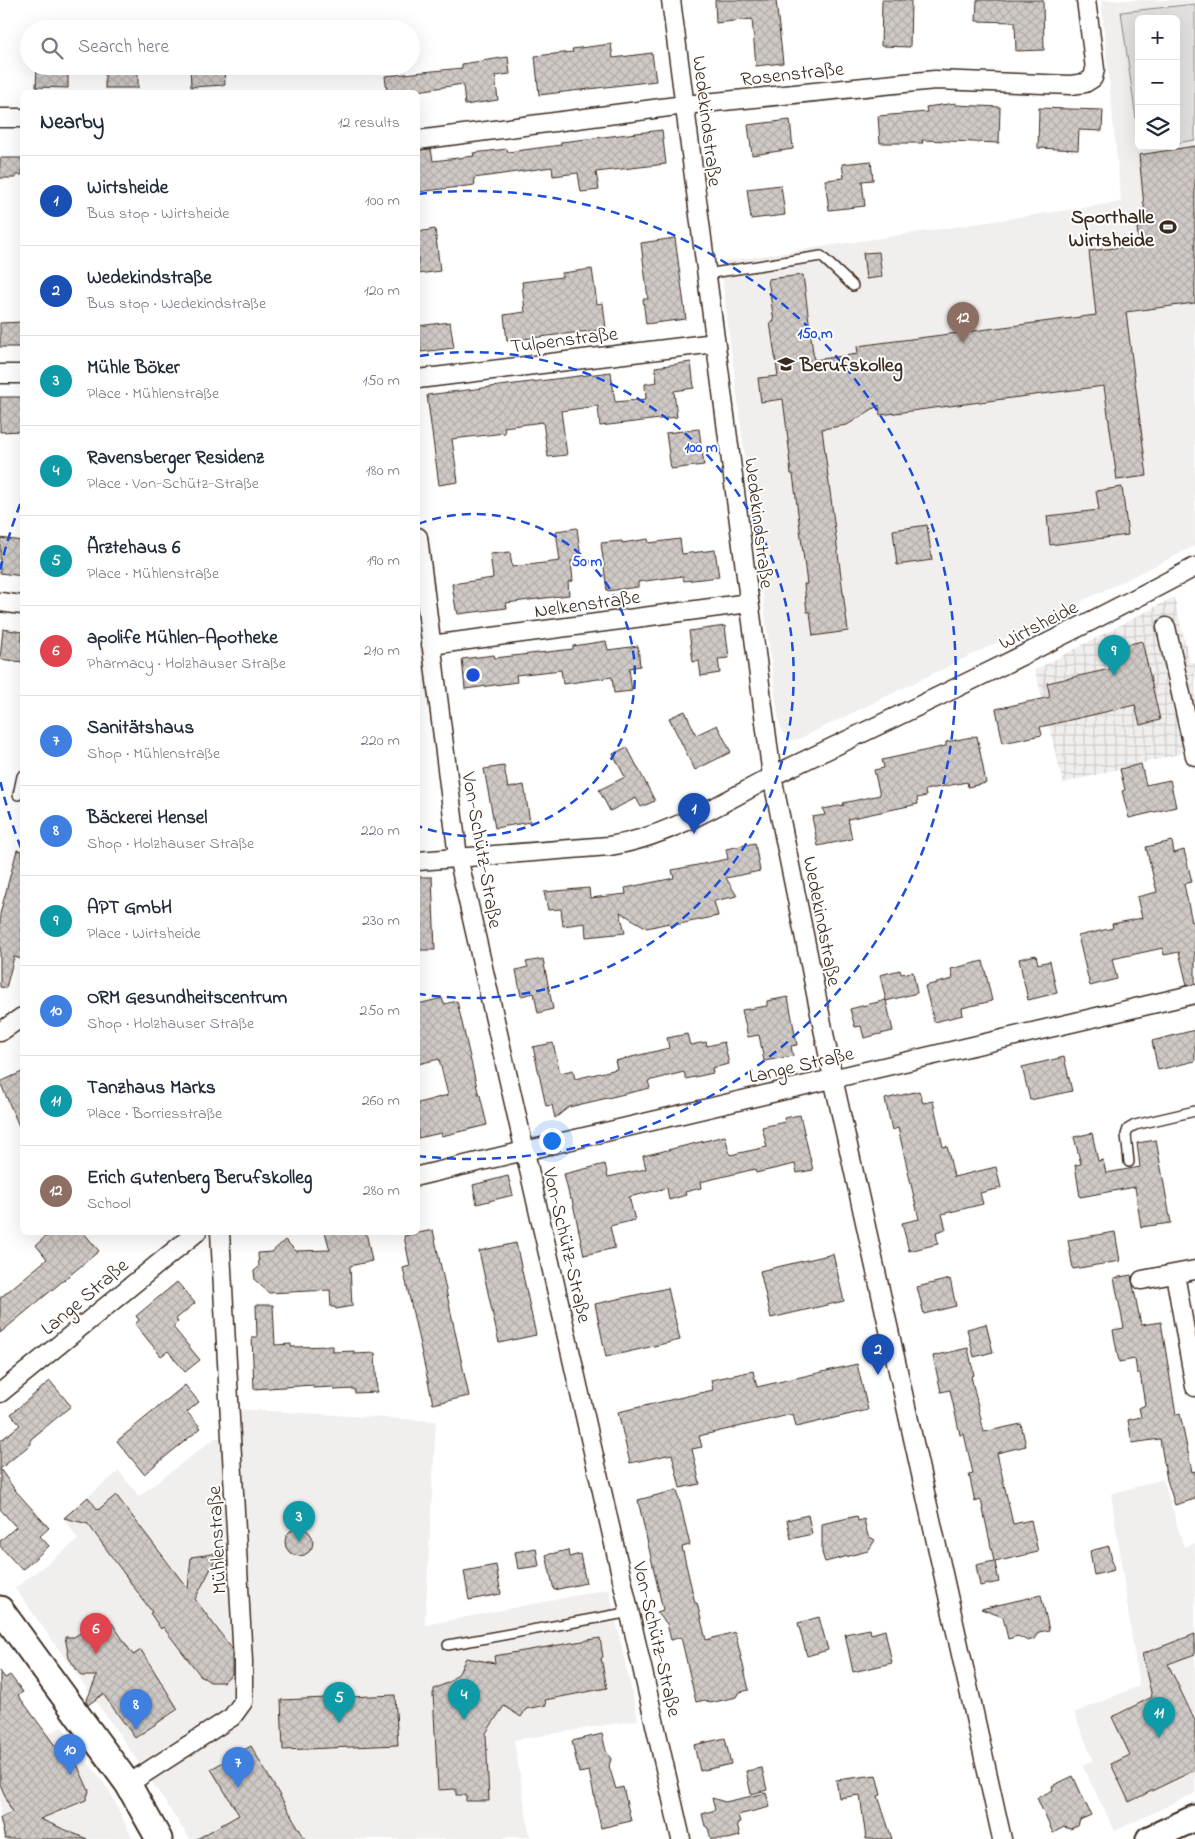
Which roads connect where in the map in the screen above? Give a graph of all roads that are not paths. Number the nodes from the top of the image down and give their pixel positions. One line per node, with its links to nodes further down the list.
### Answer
1 (671, 0): 3 (street, Wedekindstraße)
2 (1086, 0): 3 (street, Rosenstraße)
3 (684, 105): 6 (street, Rosenstraße); 7 (street, Wedekindstraße)
4 (0, 118): 5 (street)
5 (20, 118)
6 (420, 140)
7 (706, 274): 8 (lane); 9 (street, Wedekindstraße)
8 (853, 286)
9 (715, 342): 12 (street, Tulpenstraße); 17 (street, Wedekindstraße)
10 (0, 374): 11 (street)
11 (20, 374)
12 (420, 379)
13 (1195, 566): 22 (street, Wirtsheide)
14 (420, 580): 16 (street, Von-Schütz-Straße)
15 (0, 602): 18 (street)
16 (421, 602): 20 (street, Von-Schütz-Straße)
17 (749, 603): 20 (street, Nelkenstraße); 22 (street, Wedekindstraße)
18 (20, 605)
19 (1166, 627): 21 (street)
20 (432, 645): 25 (street, Von-Schütz-Straße)
21 (1195, 756)
22 (772, 776): 25 (street, Wirtsheide); 30 (street, Wedekindstraße)
23 (20, 786): 24 (lane)
24 (18, 795)
25 (458, 857): 26 (street, Wirtsheide); 32 (street, Von-Schütz-Straße)
26 (420, 861)
27 (1195, 994): 30 (street, Lange Straße)
28 (20, 1018): 29 (street)
29 (0, 1032)
30 (832, 1078): 32 (street, Lange Straße); 49 (street, Wedekindstraße)
31 (1195, 1111): 33 (lane)
32 (525, 1152): 34 (street, Lange Straße); 43 (street, Von-Schütz-Straße)
33 (1129, 1162)
34 (420, 1176)
35 (193, 1235): 41 (street, Lange Straße)
36 (220, 1235): 45 (street, Mühlenstraße)
37 (1195, 1270): 38 (street)
38 (1175, 1274): 39 (street); 40 (street)
39 (1142, 1280)
40 (1195, 1387)
41 (0, 1393)
42 (0, 1609): 45 (street)
43 (631, 1612): 44 (lane); 48 (street, Von-Schütz-Straße)
44 (448, 1645)
45 (128, 1784): 47 (street)
46 (1194, 1822): 50 (street)
47 (159, 1839)
48 (681, 1839)
49 (1002, 1839)
50 (1149, 1839)

